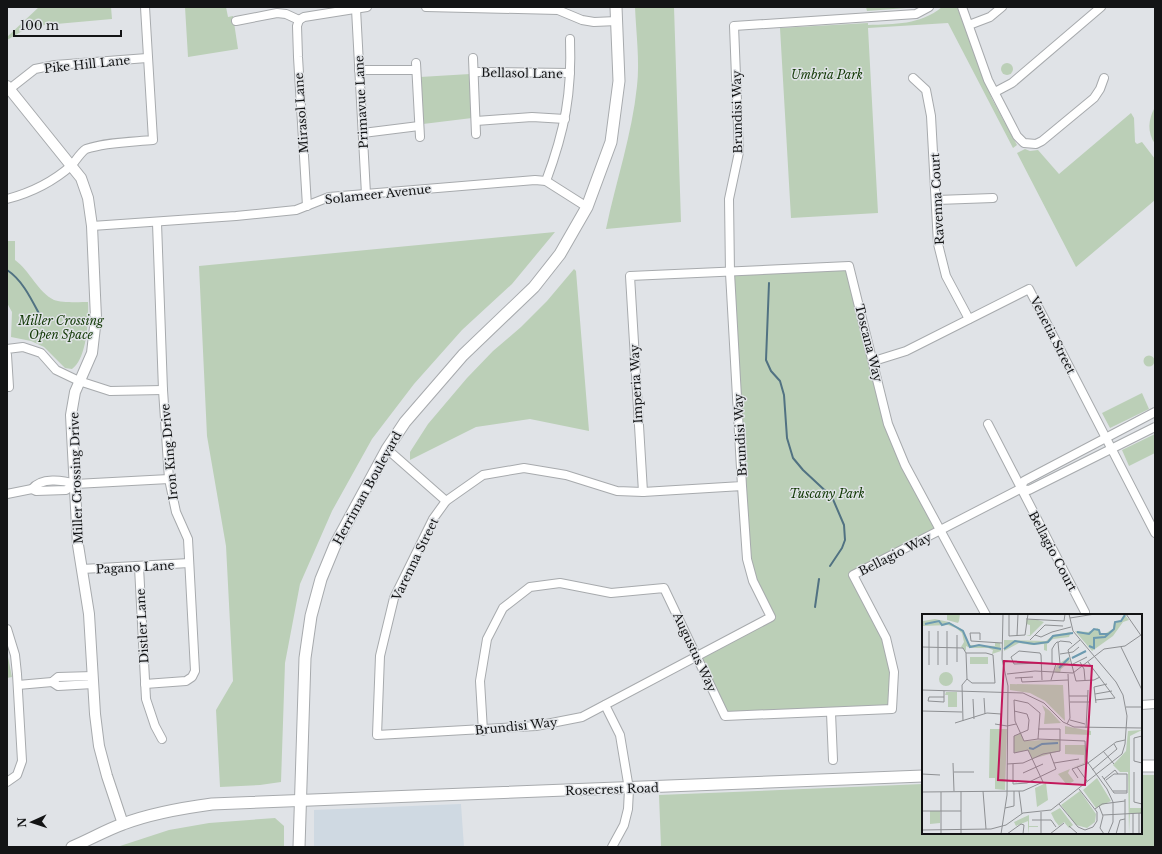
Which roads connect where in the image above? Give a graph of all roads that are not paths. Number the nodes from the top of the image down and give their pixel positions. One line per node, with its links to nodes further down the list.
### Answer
1 (145, 7): 15 (street)
2 (367, 7): 9 (street)
3 (426, 7): 12 (street)
4 (616, 7): 12 (main road, Herriman Boulevard)
5 (930, 7): 40 (street, Brundisi Way)
6 (962, 7): 13 (street)
7 (1002, 7): 13 (street)
8 (1101, 7): 23 (street)
9 (356, 9): 10 (street); 17 (street, Primavue Lane)
10 (299, 20): 11 (street); 36 (street, Mirasol Lane)
11 (236, 21)
12 (617, 21): 37 (main road, Herriman Boulevard)
13 (969, 25): 23 (street)
14 (570, 38): 19 (street)
15 (147, 58): 22 (street, Pike Hill Lane); 30 (street)
16 (473, 58): 18 (street)
17 (359, 70): 26 (street); 27 (street, Primavue Lane)
18 (474, 72): 19 (street, Bellasol Lane); 25 (street)
19 (570, 74): 24 (street)
20 (913, 78): 35 (street, Ravenna Court)
21 (1104, 78): 23 (street)
22 (8, 89): 30 (street, Miller Crossing Drive)
23 (995, 92)
24 (565, 119): 25 (street); 31 (street)
25 (476, 121): 28 (street)
26 (419, 126): 27 (street); 29 (street)
27 (363, 132): 32 (street, Primavue Lane)
28 (476, 134)
29 (420, 137)
30 (71, 165): 34 (street); 39 (street, Miller Crossing Drive)
31 (546, 182): 32 (street, Solameer Avenue); 37 (street, Solameer Avenue)
32 (366, 194): 36 (street, Solameer Avenue)
33 (993, 198): 35 (street)
34 (7, 199)
35 (937, 200): 42 (street, Ravenna Court)
36 (307, 206): 38 (street, Solameer Avenue)
37 (587, 207): 53 (main road, Herriman Boulevard)
38 (156, 223): 39 (street, Solameer Avenue); 48 (street, Iron King Drive)
39 (92, 226): 46 (street, Miller Crossing Drive)
40 (730, 273): 41 (street, Toscana Way); 45 (street, Toscana Way); 57 (street, Brundisi Way)
41 (630, 276): 59 (street, Imperia Way)
42 (969, 319): 45 (street, Venetia Street); 52 (street, Venetia Street)
43 (7, 348): 46 (street)
44 (7, 355): 47 (street)
45 (874, 361): 62 (street, Toscana Way)
46 (79, 381): 48 (street); 56 (street, Miller Crossing Drive)
47 (8, 387)
48 (164, 390): 55 (street, Iron King Drive)
49 (1155, 412): 52 (street, Bellagio Way)
50 (988, 424): 58 (street, Bellagio Court)
51 (1155, 427): 54 (street, Bellagio Way)
52 (1106, 438): 54 (street, Venetia Street); 58 (street, Bellagio Way)
53 (387, 449): 61 (street); 88 (main road, Herriman Boulevard)
54 (1111, 449): 58 (street, Bellagio Way); 63 (street, Venetia Street)
55 (170, 479): 56 (street); 64 (street, Iron King Drive)
56 (75, 484): 60 (street); 66 (street, Miller Crossing Drive)
57 (742, 486): 59 (street, Varenna Street); 70 (street, Brundisi Way)
58 (1020, 489): 62 (street, Bellagio Way); 67 (street, Bellagio Court)
59 (643, 492): 61 (street, Varenna Street)
60 (7, 494)
61 (446, 501): 80 (street, Varenna Street)
62 (940, 530): 68 (street, Toscana Way); 77 (street, Bellagio Way)
63 (1155, 533)
64 (189, 564): 65 (street, Pagano Lane); 72 (street, Iron King Drive)
65 (139, 567): 66 (street, Pagano Lane); 72 (street, Distler Lane)
66 (82, 569): 71 (street, Miller Crossing Drive)
67 (1085, 612)
68 (985, 614)
69 (7, 629): 73 (street)
70 (698, 657): 74 (street, Brundisi Way); 78 (street, Augustus Way); 79 (street, Augustus Way)
71 (93, 680): 73 (street); 89 (street, Miller Crossing Drive)
72 (145, 684): 81 (street, Distler Lane)
73 (18, 685): 86 (street)
74 (606, 704): 79 (street, Brundisi Way); 87 (street)
75 (1155, 704): 76 (street)
76 (1142, 705)
77 (831, 713): 78 (street, Bellagio Way); 82 (street)
78 (725, 716)
79 (483, 730): 80 (street, Brundisi Way)
80 (377, 735)
81 (162, 739)
82 (832, 760)
83 (1142, 766): 84 (main road)
84 (1155, 766)
85 (922, 776): 87 (main road, Rosecrest Road)
86 (7, 782)
87 (629, 788): 88 (main road, Rosecrest Road); 92 (street)
88 (300, 800): 89 (main road, Rosecrest Road); 91 (main road, Herriman Boulevard)
89 (123, 824): 90 (main road, Rosecrest Road)
90 (72, 847)
91 (299, 847)
92 (612, 847)

